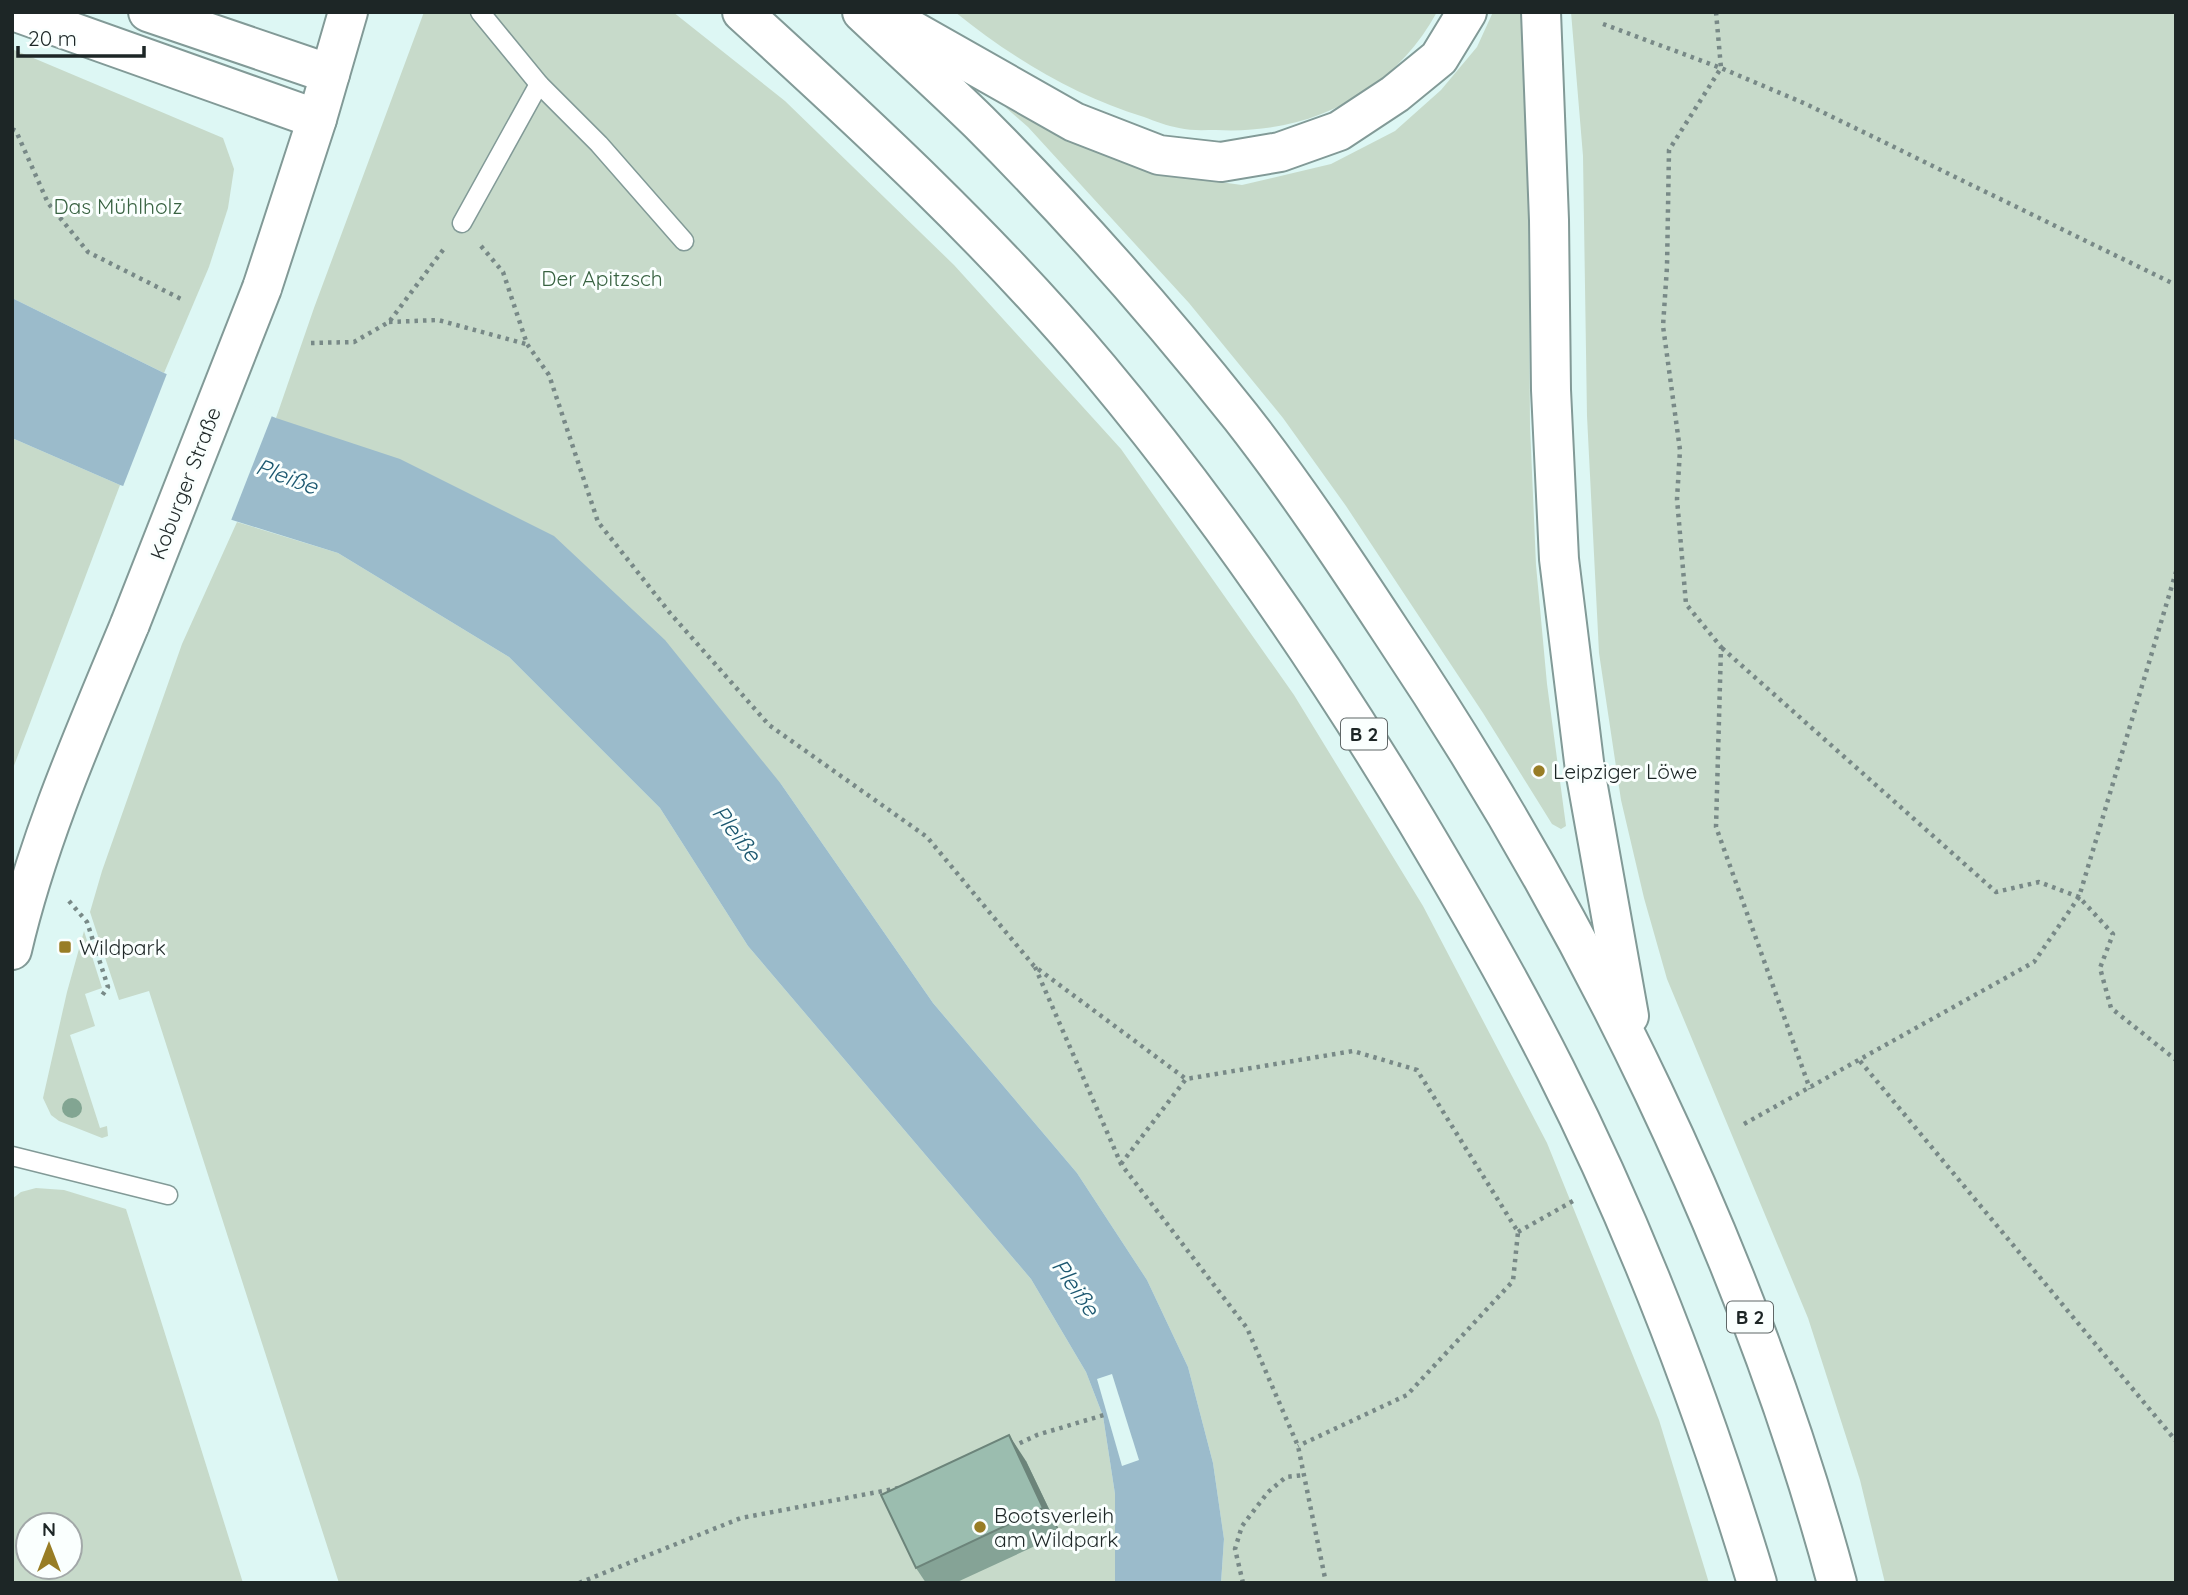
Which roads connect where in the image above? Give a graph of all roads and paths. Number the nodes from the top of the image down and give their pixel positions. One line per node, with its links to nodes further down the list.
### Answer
1 (16, 12): 15 (main road)
2 (148, 12): 13 (main road)
3 (348, 12): 13 (main road, Koburger Straße)
4 (480, 12): 14 (lane)
5 (742, 12): 51 (main road, B 2)
6 (862, 12): 32 (main road, B 2)
7 (881, 12): 8 (main road)
8 (1467, 12)
9 (1541, 12): 32 (main road)
10 (1716, 12): 12 (path)
11 (1603, 23): 12 (path)
12 (1721, 68): 19 (path); 25 (path)
13 (330, 74): 15 (main road, Koburger Straße)
14 (539, 84): 17 (lane); 18 (lane)
15 (317, 119): 26 (main road, Koburger Straße, bridge)
16 (12, 129): 20 (path)
17 (463, 223): 21 (path); 23 (path)
18 (684, 242)
19 (2176, 285)
20 (183, 300)
21 (389, 322): 22 (path); 23 (path)
22 (311, 343)
23 (527, 344): 29 (path)
24 (2176, 572): 27 (path)
25 (1721, 647): 27 (path); 35 (path)
26 (35, 869): 28 (main road, Koburger Straße); 30 (path)
27 (2078, 897): 31 (path); 33 (path)
28 (12, 950)
29 (1034, 966): 34 (path); 38 (path)
30 (101, 997)
31 (2176, 1060)
32 (1638, 1061): 52 (main road, B 2)
33 (1860, 1061): 35 (path); 43 (path)
34 (1186, 1079): 38 (path); 41 (path)
35 (1810, 1088): 36 (path)
36 (1744, 1124)
37 (12, 1156): 39 (lane)
38 (1121, 1164): 44 (path)
39 (168, 1195)
40 (1576, 1199): 41 (path)
41 (1518, 1231): 44 (path)
42 (1107, 1414): 45 (path)
43 (2176, 1441)
44 (1298, 1446): 46 (path)
45 (1003, 1451)
46 (1304, 1475): 49 (path); 50 (path)
47 (908, 1486): 48 (path)
48 (579, 1583)
49 (1243, 1583)
50 (1326, 1583)
51 (1757, 1583)
52 (1837, 1583)

